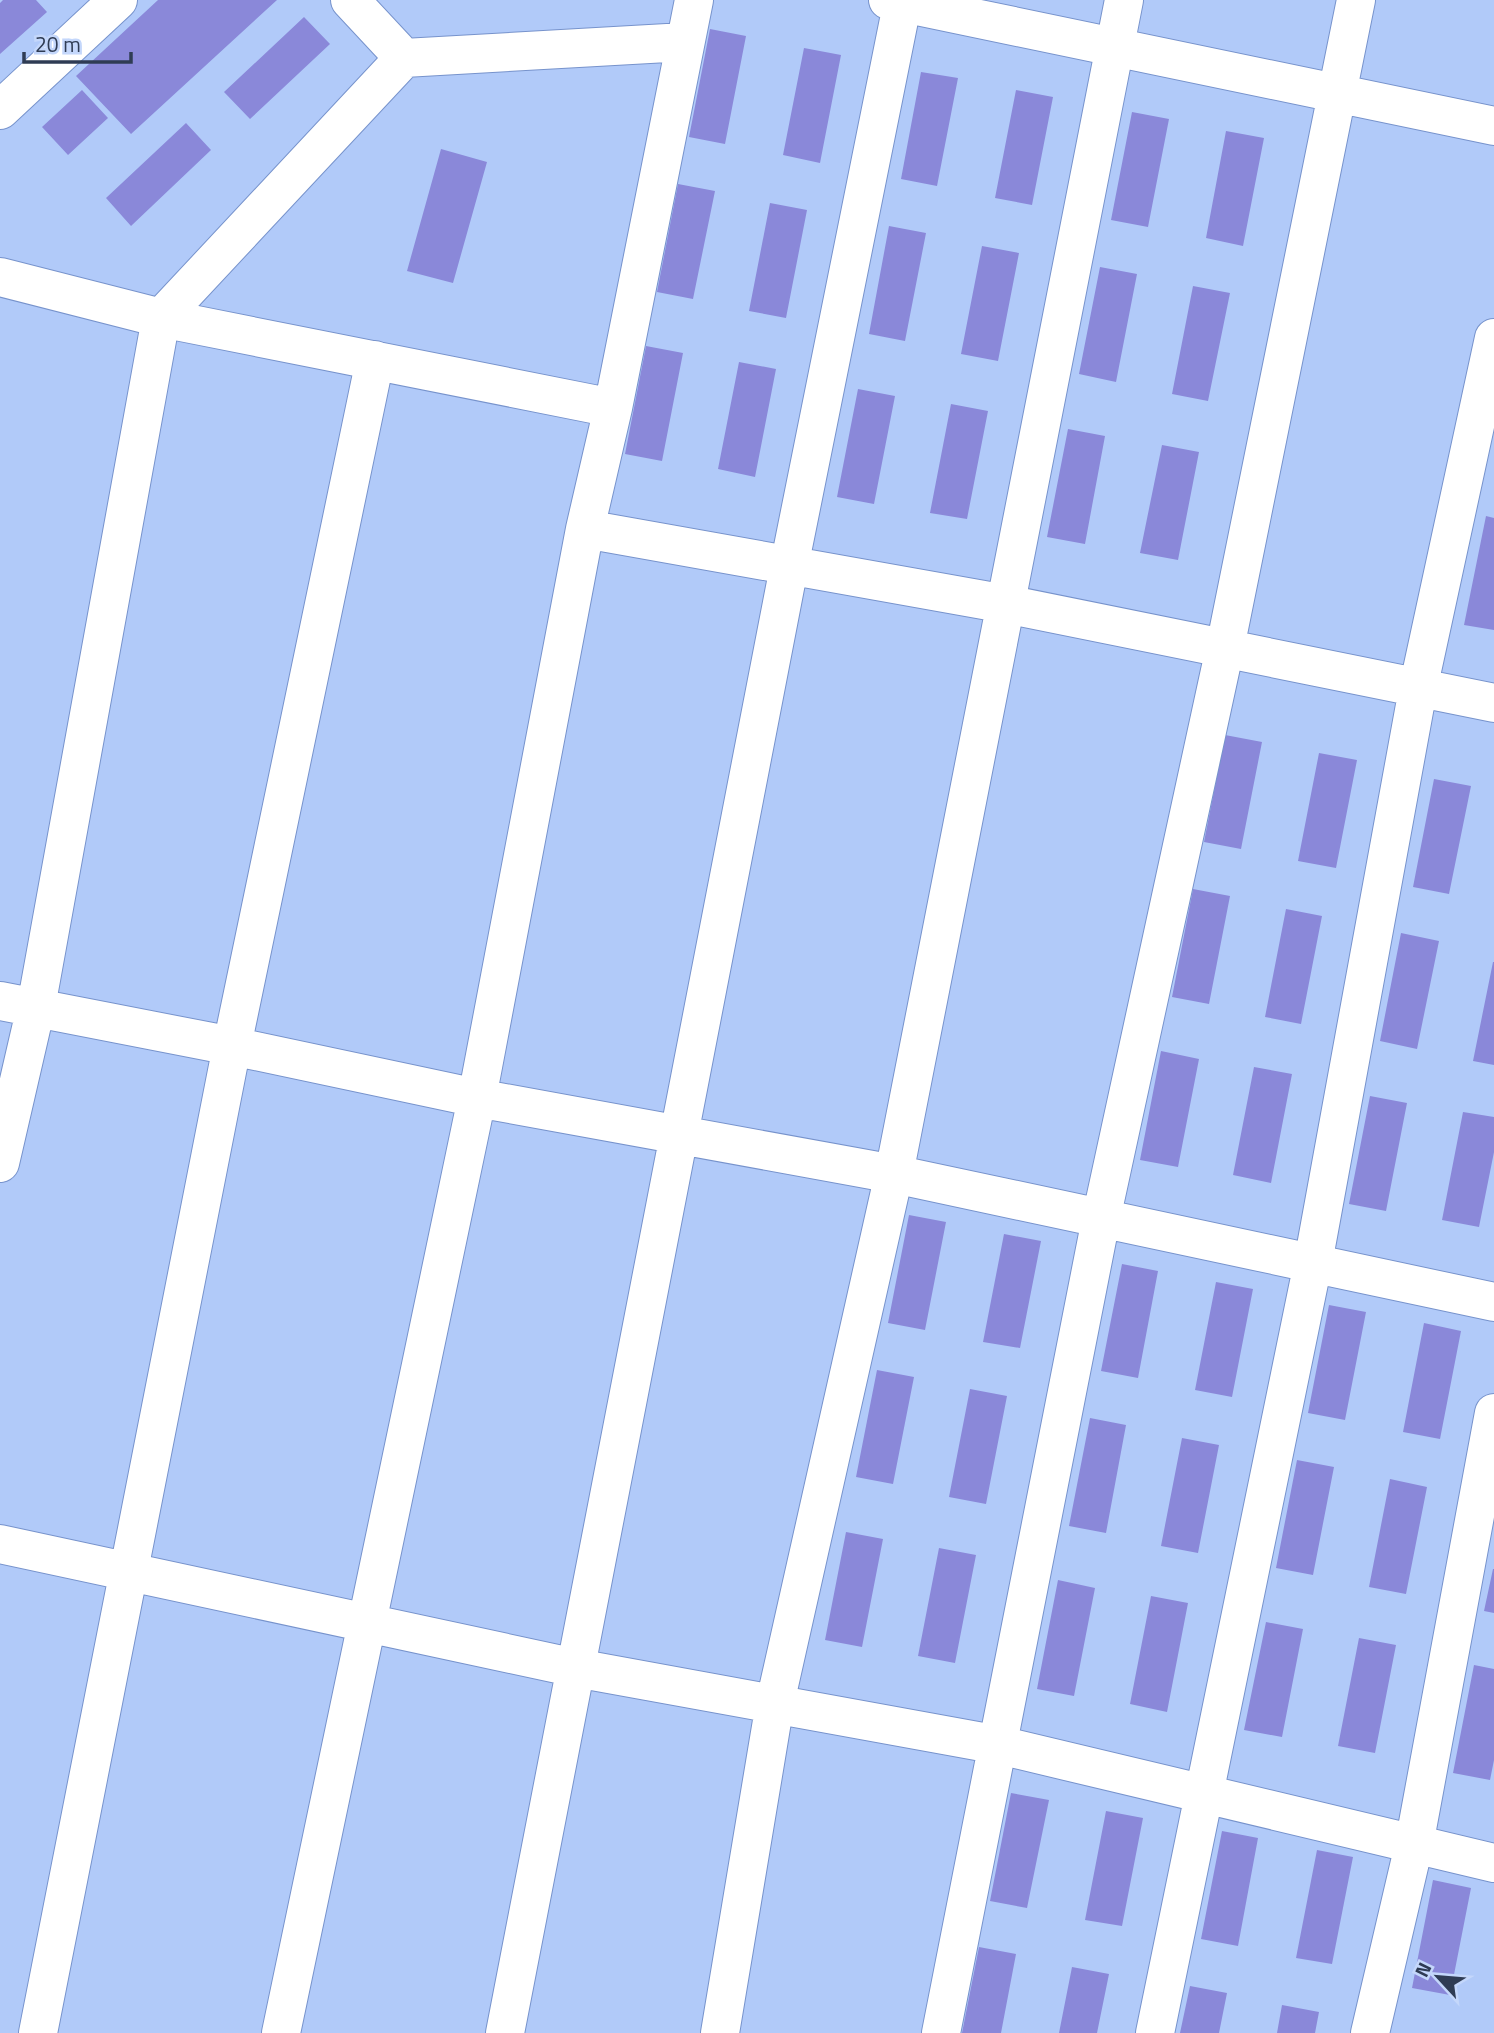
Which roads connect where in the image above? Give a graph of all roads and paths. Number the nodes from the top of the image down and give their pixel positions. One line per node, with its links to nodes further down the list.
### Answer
1 (118, 0): 11 (street)
2 (350, 0): 9 (street)
3 (694, 0): 7 (street)
4 (1124, 0): 8 (street)
5 (1356, 0): 10 (street)
6 (898, 1): 8 (street); 19 (street)
7 (685, 42): 9 (street); 17 (street)
8 (1115, 45): 10 (street); 20 (street)
9 (404, 58): 14 (street)
10 (1338, 94): 12 (street); 21 (street)
11 (0, 110)
12 (1494, 126)
13 (0, 277): 14 (street)
14 (161, 318): 16 (street); 24 (street)
15 (1494, 338): 22 (street)
16 (375, 360): 17 (street); 25 (street)
17 (613, 408): 18 (street)
18 (585, 529): 19 (street); 26 (street)
19 (789, 567): 20 (street); 27 (street)
20 (1006, 604): 21 (street); 29 (street)
21 (1225, 648): 22 (street); 30 (street)
22 (1418, 689): 23 (street); 31 (street)
23 (1494, 703)
24 (18, 1004): 25 (street); 28 (street)
25 (232, 1045): 26 (street); 35 (street)
26 (477, 1098): 27 (street); 36 (street)
27 (681, 1136): 29 (street); 37 (street)
28 (0, 1163)
29 (894, 1174): 30 (street); 38 (street)
30 (1101, 1219): 31 (street); 39 (street)
31 (1313, 1263): 32 (street); 40 (street)
32 (1494, 1302)
33 (1494, 1413): 41 (street)
34 (0, 1544): 35 (street)
35 (129, 1569): 36 (street); 43 (street)
36 (368, 1622): 37 (street); 44 (street)
37 (576, 1668): 38 (street); 45 (street)
38 (775, 1703): 39 (street); 46 (street)
39 (999, 1745): 40 (street); 47 (street)
40 (1201, 1796): 41 (street); 48 (street)
41 (1414, 1845): 42 (street); 49 (street)
42 (1494, 1863)
43 (37, 2033)
44 (281, 2033)
45 (505, 2033)
46 (720, 2033)
47 (941, 2033)
48 (1155, 2033)
49 (1370, 2033)

